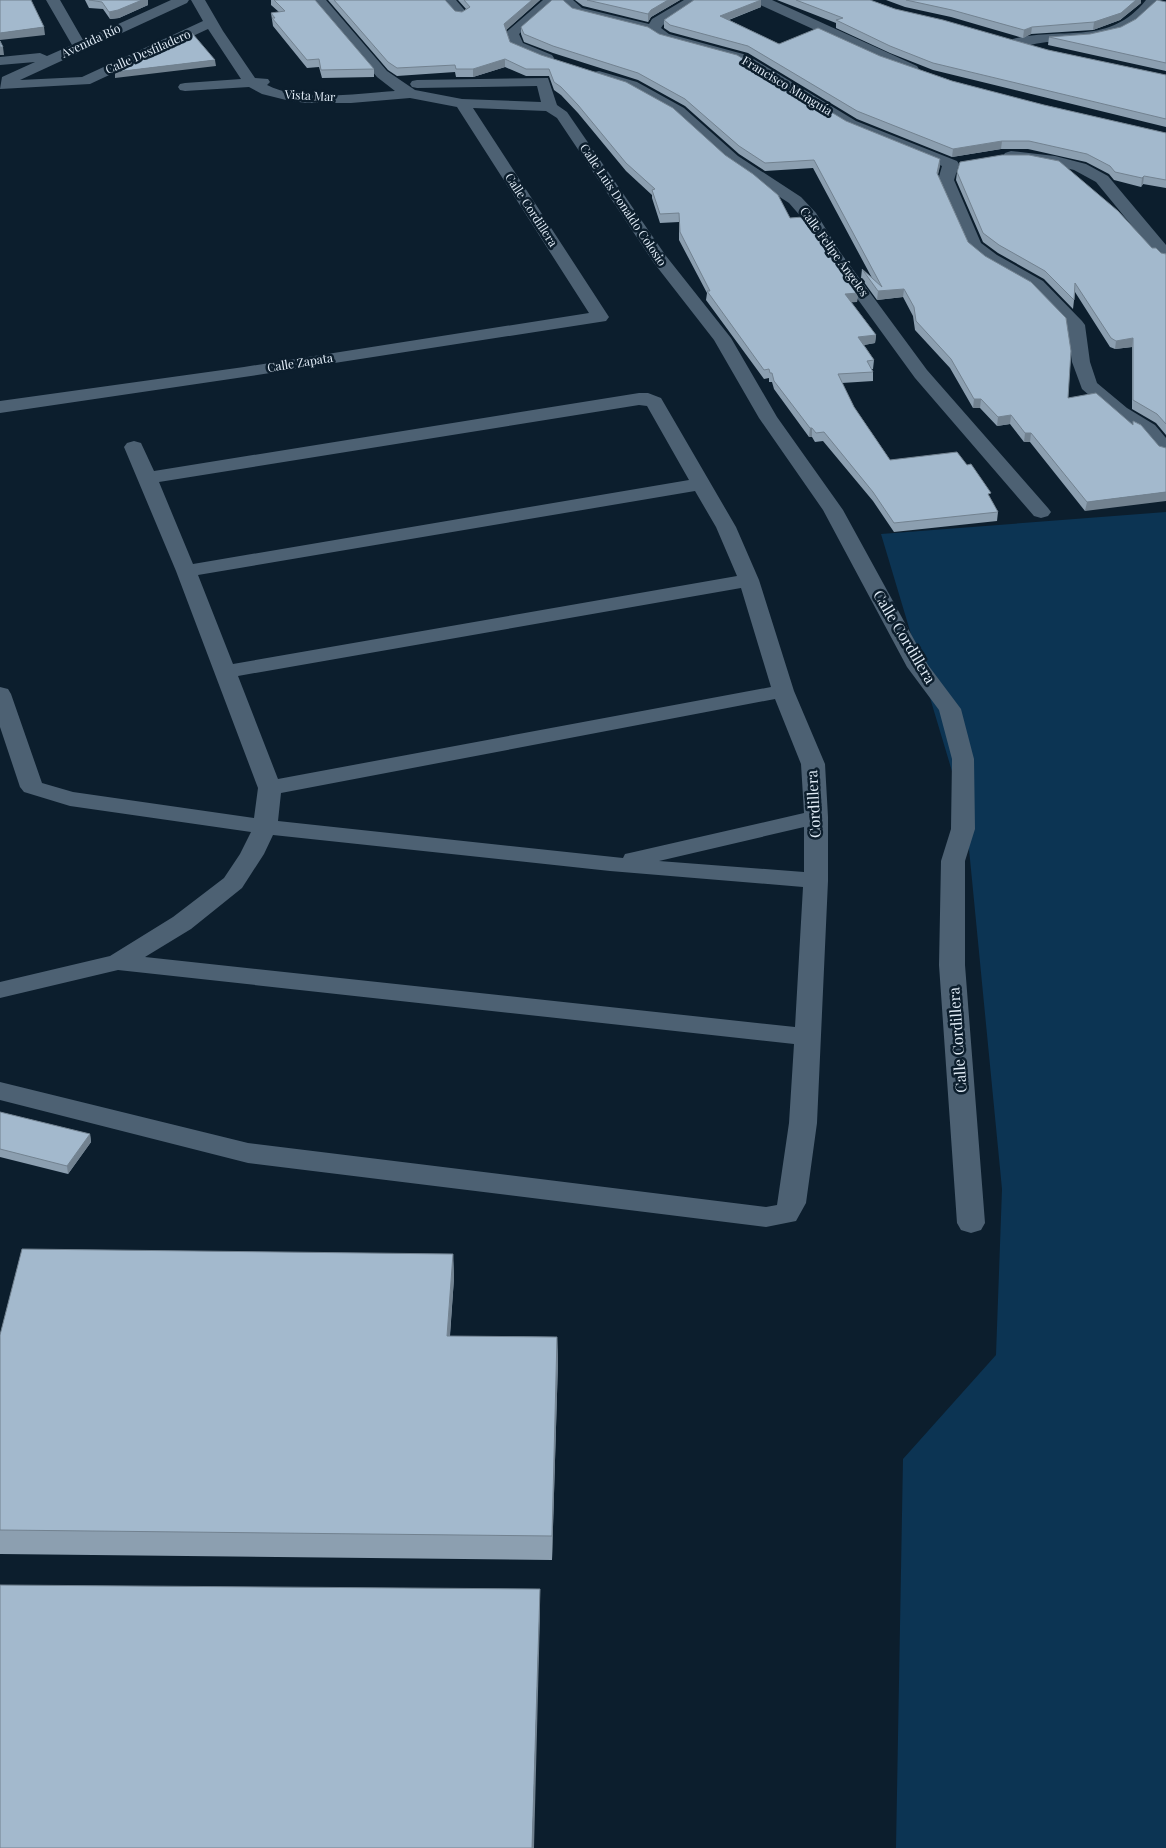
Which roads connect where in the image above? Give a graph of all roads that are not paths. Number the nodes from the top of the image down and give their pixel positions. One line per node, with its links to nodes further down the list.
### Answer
1 (53, 0): 16 (street)
2 (182, 0): 16 (street, Avenida Río)
3 (198, 0): 12 (street, Vista Mar)
4 (319, 0): 26 (street)
5 (448, 0): 11 (street)
6 (551, 0): 20 (street)
7 (565, 0): 13 (street, Francisco Munguía)
8 (694, 0): 13 (street)
9 (761, 0): 22 (street)
10 (1153, 0): 15 (street)
11 (462, 14)
12 (210, 23): 25 (street, Vista Mar); 27 (street, Calle Desfiladero)
13 (653, 29): 34 (street, Francisco Munguía)
14 (1000, 37): 15 (street)
15 (1018, 42): 17 (street)
16 (79, 46): 18 (street, Avenida Río)
17 (1052, 53)
18 (62, 54): 19 (street); 27 (street, Avenida Río)
19 (0, 61)
20 (564, 64)
21 (580, 69): 43 (street, Calle Felipe Ángeles)
22 (927, 75)
23 (289, 81): 25 (street)
24 (367, 81): 26 (street)
25 (250, 82): 28 (street); 29 (street, Vista Mar)
26 (392, 82): 29 (street); 31 (street)
27 (0, 84)
28 (185, 87)
29 (410, 94): 30 (street)
30 (462, 103): 31 (street); 37 (street, Calle Cordillera)
31 (550, 106): 36 (street, Calle Luis Donaldo Colosio)
32 (991, 158): 35 (street)
33 (971, 161): 34 (street)
34 (951, 164): 40 (street)
35 (1166, 256)
36 (694, 305): 58 (street, Calle Cordillera)
37 (600, 317): 38 (street, Calle Zapata)
38 (0, 407)
39 (134, 446): 41 (street)
40 (1166, 450)
41 (148, 478): 42 (street, Cordillera); 44 (street)
42 (701, 484): 44 (street); 45 (street, Cordillera)
43 (1041, 512)
44 (186, 571): 46 (street)
45 (749, 580): 46 (street); 47 (street, Cordillera)
46 (224, 672): 49 (street)
47 (783, 691): 49 (street); 50 (street, Cordillera)
48 (0, 694): 51 (street)
49 (270, 788): 51 (street)
50 (816, 818): 52 (street); 53 (street, Cordillera)
51 (265, 827): 52 (street); 54 (street)
52 (610, 864): 53 (street)
53 (816, 881): 56 (street, Cordillera)
54 (118, 962): 55 (street); 56 (street)
55 (0, 990)
56 (807, 1037): 57 (street, Cordillera)
57 (0, 1091)
58 (971, 1223)

